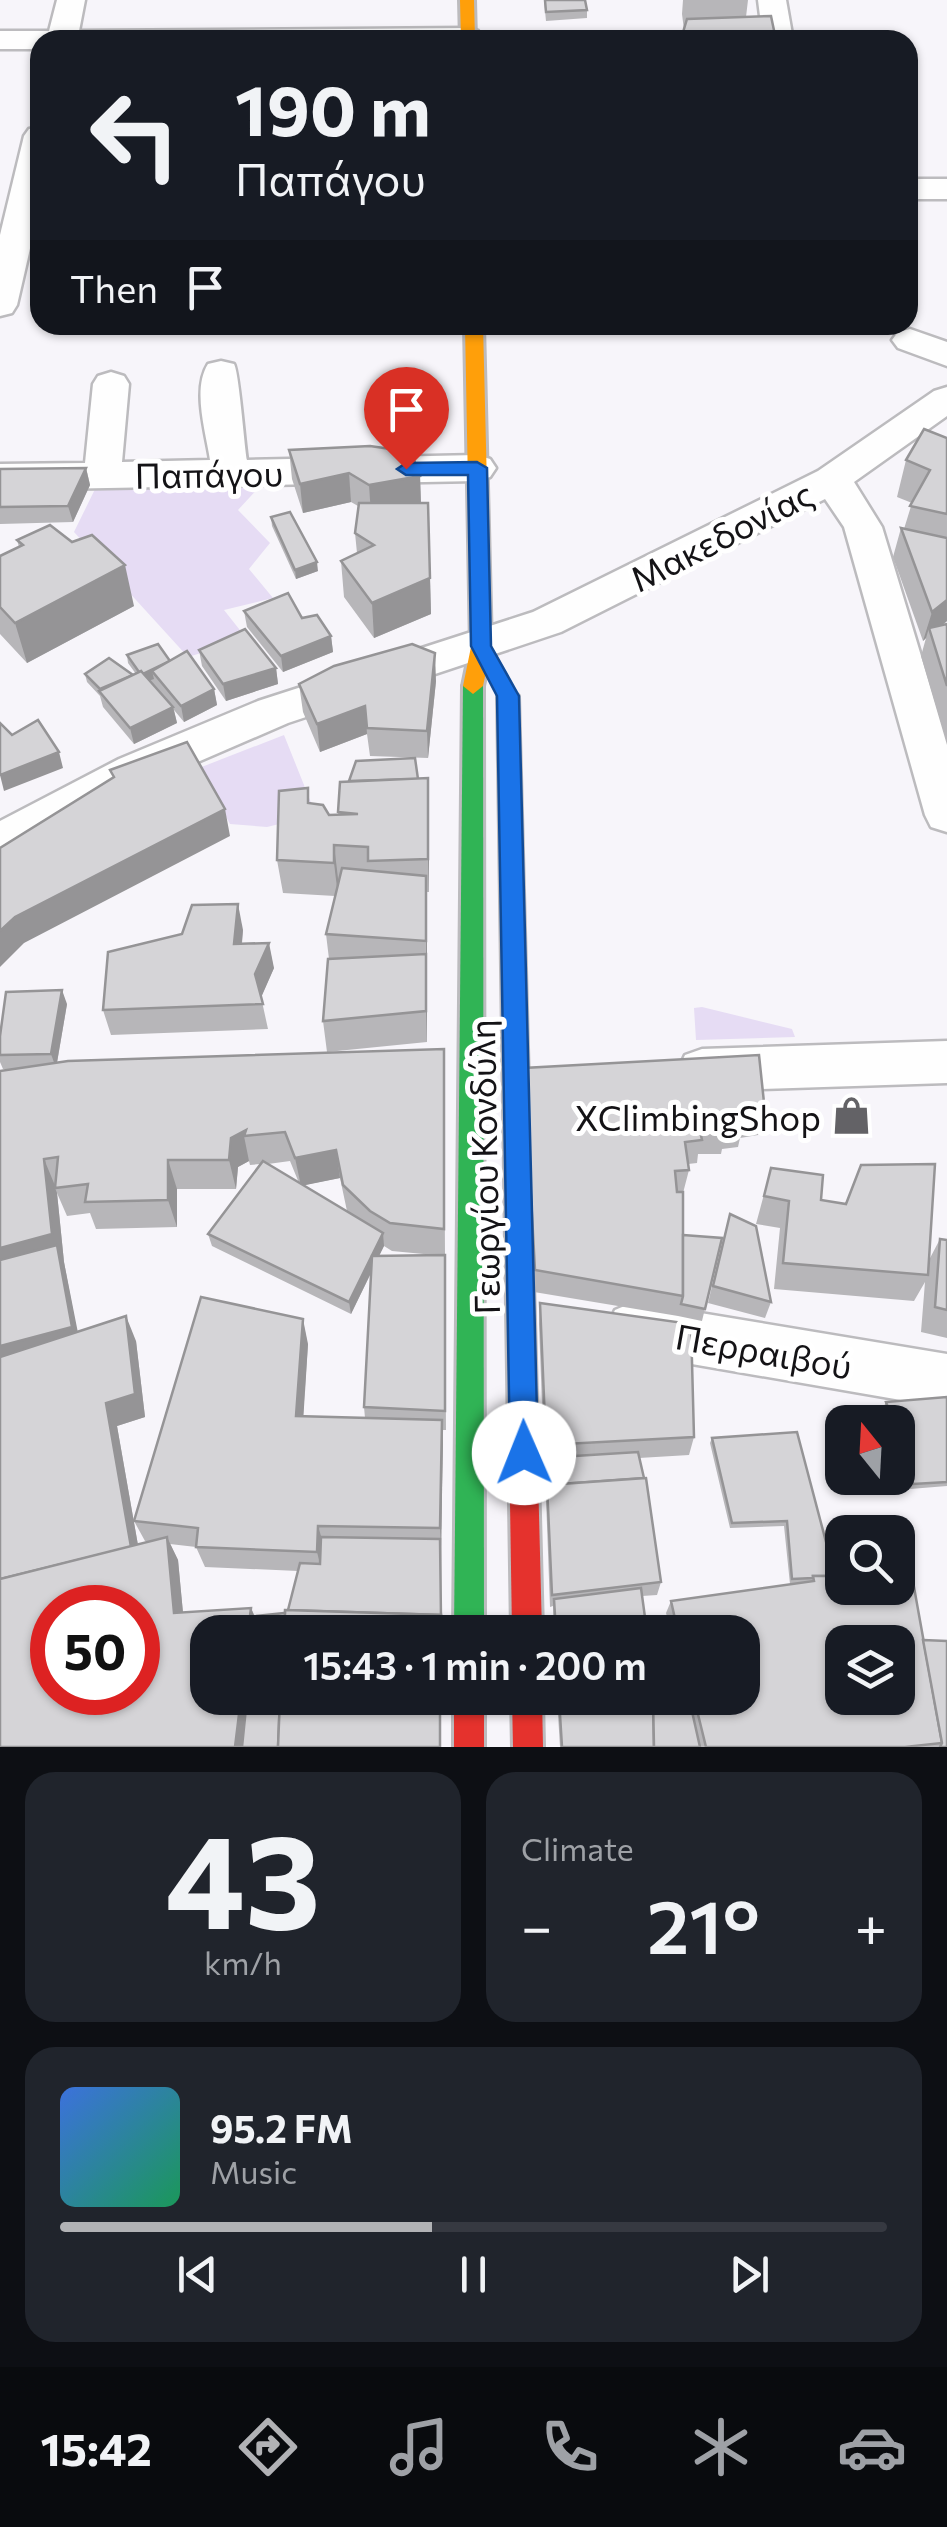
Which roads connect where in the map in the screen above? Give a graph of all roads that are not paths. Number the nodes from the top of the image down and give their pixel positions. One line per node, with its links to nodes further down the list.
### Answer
1 (71, 0): 4 (street)
2 (467, 0): 5 (main road)
3 (772, 0): 6 (street)
4 (64, 30)
5 (468, 30)
6 (776, 30)
7 (0, 40): 8 (street)
8 (30, 40)
9 (30, 173): 12 (street)
10 (947, 189): 11 (street)
11 (918, 190)
12 (21, 207): 13 (street)
13 (0, 305)
14 (474, 335): 20 (main road, Γεωργίου Κονδύλη)
15 (910, 340): 16 (street)
16 (947, 355)
17 (221, 372): 21 (street)
18 (110, 384): 22 (street)
19 (947, 400): 24 (street, Μακεδονίας)
20 (477, 468): 21 (street, Παπάγου); 25 (main road, Γεωργίου Κονδύλη)
21 (230, 472): 22 (street, Παπάγου)
22 (102, 475): 23 (street, Παπάγου)
23 (0, 477)
24 (831, 480): 25 (street, Μακεδονίας); 26 (street)
25 (481, 646): 28 (street, Μακεδονίας); 31 (main road, Γεωργίου Κονδύλη); 31 (main road, Γεωργίου Κονδύλη)
26 (941, 773): 27 (street)
27 (947, 815)
28 (0, 842)
29 (947, 1062): 30 (street)
30 (653, 1072)
31 (491, 1077): 32 (main road, Γεωργίου Κονδύλη); 34 (main road, Γεωργίου Κονδύλη)
32 (554, 1314): 33 (street, Περραιβού); 35 (main road, Γεωργίου Κονδύλη)
33 (947, 1382)
34 (470, 1615)
35 (527, 1615)
36 (469, 1715): 38 (main road)
37 (528, 1715): 39 (main road)
38 (469, 1747)
39 (528, 1747)

